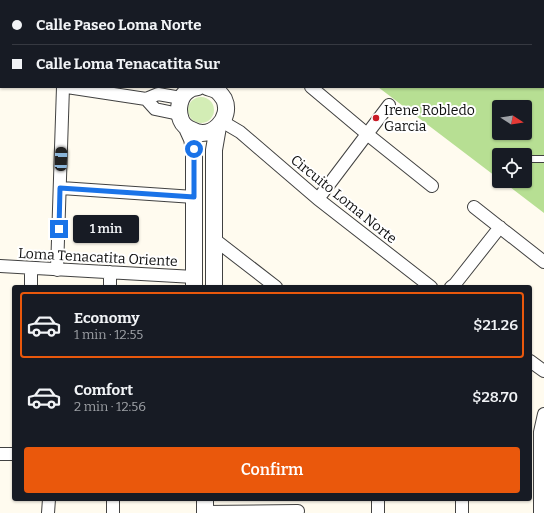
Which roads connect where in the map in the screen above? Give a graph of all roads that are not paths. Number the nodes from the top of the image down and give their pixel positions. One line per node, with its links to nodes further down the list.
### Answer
1 (63, 88): 15 (street)
2 (73, 88): 6 (street)
3 (210, 88): 8 (street)
4 (312, 88): 11 (street)
5 (189, 90): 6 (street); 9 (street)
6 (146, 100): 9 (street)
7 (389, 105): 11 (street)
8 (222, 108): 10 (street); 17 (street, Circuito Loma Norte); 20 (street)
9 (179, 114): 10 (street)
10 (187, 128): 16 (street)
11 (367, 134): 14 (street); 17 (street)
12 (532, 159): 13 (lane)
13 (544, 159)
14 (432, 186)
15 (60, 188): 16 (street); 24 (street)
16 (194, 197): 26 (street)
17 (318, 199): 31 (street, Circuito Loma Norte)
18 (474, 207): 19 (street)
19 (500, 227): 21 (street); 32 (street)
20 (214, 239): 29 (street); 30 (street)
21 (544, 262)
22 (0, 266): 23 (street, Loma Tenacatita Oriente)
23 (31, 268): 24 (street, Loma Tenacatita Oriente); 27 (street)
24 (57, 270): 25 (street, Loma Tenacatita Oriente)
25 (110, 272): 26 (street, Loma Tenacatita Oriente); 28 (street)
26 (194, 282)
27 (31, 285)
28 (110, 285)
29 (214, 285)
30 (273, 285)
31 (428, 285)
32 (454, 285)
33 (532, 362): 34 (street)
34 (544, 371)
35 (544, 414): 48 (street)
36 (0, 454): 37 (street)
37 (12, 454)
38 (49, 501): 44 (street)
39 (113, 501): 45 (street)
40 (378, 501): 46 (street)
41 (462, 501): 47 (street)
42 (205, 508): 43 (street)
43 (298, 508)
44 (48, 513)
45 (113, 513)
46 (378, 513)
47 (462, 513)
48 (540, 513)

